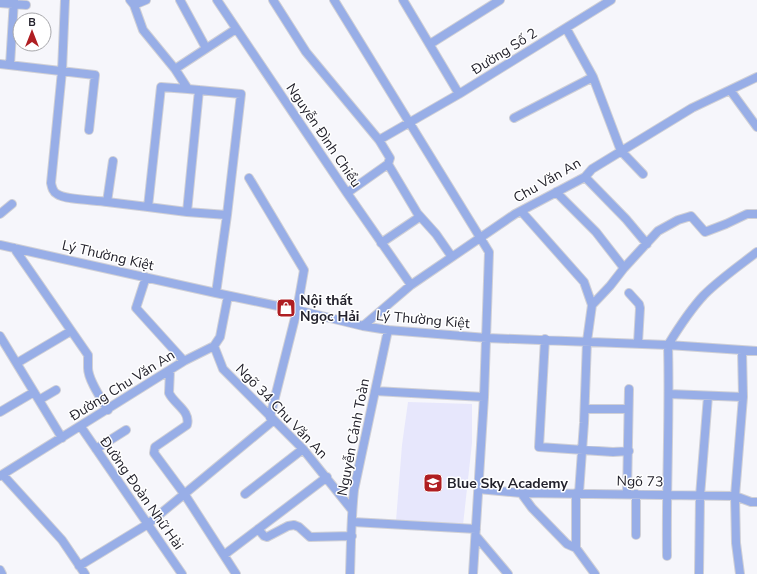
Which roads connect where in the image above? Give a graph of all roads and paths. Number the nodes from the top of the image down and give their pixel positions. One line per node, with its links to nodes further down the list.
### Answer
1 (64, 0): 21 (street)
2 (146, 0): 12 (street)
3 (180, 0): 17 (street)
4 (217, 0): 15 (street, Nguyễn Đình Chiểu)
5 (273, 0): 32 (street)
6 (334, 0): 29 (street)
7 (404, 0): 16 (street)
8 (500, 0): 16 (street)
9 (609, 1): 14 (street, Đường Số 2)
10 (14, 2): 11 (street); 13 (street); 19 (street)
11 (0, 3)
12 (132, 3): 20 (street)
13 (26, 5)
14 (566, 28): 22 (street); 27 (street, Đường Số 2)
15 (236, 29): 17 (street); 40 (street, Nguyễn Đình Chiểu)
16 (430, 44): 27 (street)
17 (206, 48): 20 (street)
18 (0, 64): 19 (street)
19 (10, 65): 21 (street)
20 (175, 69): 24 (street)
21 (62, 71): 31 (street); 41 (street)
22 (593, 77): 28 (street); 33 (street)
23 (757, 77): 26 (street, Chu Văn An)
24 (188, 89): 25 (street); 43 (street)
25 (200, 90): 45 (street); 49 (street)
26 (730, 90): 30 (street); 33 (street, Chu Văn An)
27 (459, 94): 29 (street, Đường Số 2)
28 (514, 118)
29 (409, 122): 32 (street, Đường Số 2); 50 (street)
30 (757, 126)
31 (89, 130)
32 (379, 140): 35 (street)
33 (621, 151): 36 (street); 37 (street, Chu Văn An)
34 (113, 161): 41 (street)
35 (388, 164): 40 (street); 47 (street)
36 (643, 174)
37 (585, 177): 39 (street, Chu Văn An); 52 (street)
38 (250, 178): 64 (street)
39 (556, 192): 44 (street, Chu Văn An); 57 (street)
40 (347, 193): 51 (street, Nguyễn Đình Chiểu)
41 (107, 202): 43 (street)
42 (12, 204): 46 (street)
43 (148, 208): 45 (street)
44 (521, 211): 50 (street, Chu Văn An); 63 (street)
45 (187, 212): 49 (street)
46 (0, 214)
47 (418, 214): 51 (street); 56 (street)
48 (757, 214): 52 (street)
49 (227, 215): 60 (street)
50 (481, 237): 56 (street, Chu Văn An); 69 (street)
51 (381, 243): 59 (street, Nguyễn Đình Chiểu)
52 (647, 244): 57 (street)
53 (0, 245): 54 (street, Lý Thường Kiệt)
54 (14, 248): 58 (street, Lý Thường Kiệt); 67 (street)
55 (757, 252): 73 (street)
56 (452, 257): 59 (street, Chu Văn An)
57 (624, 268): 63 (street)
58 (146, 277): 60 (street, Lý Thường Kiệt); 77 (street)
59 (410, 285): 65 (street, Chu Văn An)
60 (216, 293): 62 (street, Lý Thường Kiệt)
61 (629, 293): 72 (street)
62 (228, 296): 64 (street, Lý Thường Kiệt); 74 (street)
63 (592, 305): 71 (street)
64 (297, 310): 65 (street, Lý Thường Kiệt); 93 (street)
65 (363, 326): 66 (street, Lý Thường Kiệt)
66 (388, 330): 69 (street, Lý Thường Kiệt); 82 (street, Nguyễn Cảnh Toàn)
67 (71, 331): 78 (street); 91 (street)
68 (0, 336): 78 (street)
69 (487, 338): 70 (street, Lý Thường Kiệt); 87 (street)
70 (545, 339): 71 (street, Lý Thường Kiệt); 99 (street)
71 (587, 341): 72 (street, Lý Thường Kiệt); 89 (street)
72 (638, 343): 73 (street, Lý Thường Kiệt)
73 (668, 345): 75 (street, Lý Thường Kiệt); 84 (street)
74 (214, 346): 77 (street, Đường Chu Văn An); 93 (street, Ngõ 34 Chu Văn An)
75 (742, 350): 76 (street, Lý Thường Kiệt); 86 (street)
76 (757, 351)
77 (184, 361): 79 (street, Đường Chu Văn An)
78 (17, 364): 83 (street)
79 (170, 370): 91 (street, Đường Chu Văn An); 109 (street)
80 (629, 389): 90 (street)
81 (56, 390): 88 (street)
82 (375, 391): 87 (street); 114 (street, Nguyễn Cảnh Toàn)
83 (34, 392): 88 (street); 92 (street)
84 (669, 394): 85 (street); 110 (street)
85 (708, 396): 86 (street); 111 (street)
86 (743, 397): 112 (street)
87 (484, 398): 103 (street)
88 (39, 400): 96 (street)
89 (585, 409): 90 (street); 99 (street)
90 (628, 409): 100 (street)
91 (108, 410): 94 (street, Đường Chu Văn An)
92 (0, 412)
93 (272, 418): 98 (street, Ngõ 34 Chu Văn An); 109 (street)
94 (81, 427): 96 (street, Đường Chu Văn An); 97 (street, Đường Đoàn Nhữ Hài)
95 (126, 430): 97 (street)
96 (62, 438): 101 (street, Đường Chu Văn An)
97 (96, 449): 116 (street, Đường Đoàn Nhữ Hài)
98 (303, 450): 102 (street, Ngõ 34 Chu Văn An); 106 (street)
99 (582, 450): 100 (street); 105 (street)
100 (629, 451): 107 (street)
101 (1, 476): 124 (street)
102 (326, 478): 114 (street, Ngõ 34 Chu Văn An); 117 (street)
103 (478, 489): 104 (street, Ngõ 73); 118 (street)
104 (521, 493): 105 (street, Ngõ 73); 121 (street)
105 (578, 493): 107 (street, Ngõ 73); 121 (street)
106 (245, 494)
107 (627, 494): 108 (street, Ngõ 73)
108 (636, 494): 110 (street, Ngõ 73); 119 (street)
109 (184, 495): 116 (street); 122 (street)
110 (666, 495): 111 (street, Ngõ 73); 123 (street)
111 (700, 496): 112 (street, Ngõ 73); 134 (street)
112 (735, 496): 113 (street, Ngõ 73); 135 (street)
113 (757, 502)
114 (352, 510): 115 (street, Nguyễn Cảnh Toàn)
115 (353, 522): 118 (street); 120 (street, Nguyễn Cảnh Toàn)
116 (148, 524): 124 (street); 129 (street, Đường Đoàn Nhữ Hài)
117 (258, 529): 120 (street); 122 (street)
118 (476, 532): 132 (street); 133 (street)
119 (636, 535)
120 (352, 536): 131 (street, Nguyễn Cảnh Toàn)
121 (576, 548): 126 (street)
122 (224, 555): 130 (street)
123 (667, 556)
124 (79, 566): 128 (street)
125 (0, 570): 127 (street)
126 (591, 572)
127 (2, 574)
128 (85, 574)
129 (182, 574)
130 (236, 574)
131 (350, 574)
132 (473, 574)
133 (508, 574)
134 (699, 574)
135 (740, 574)

